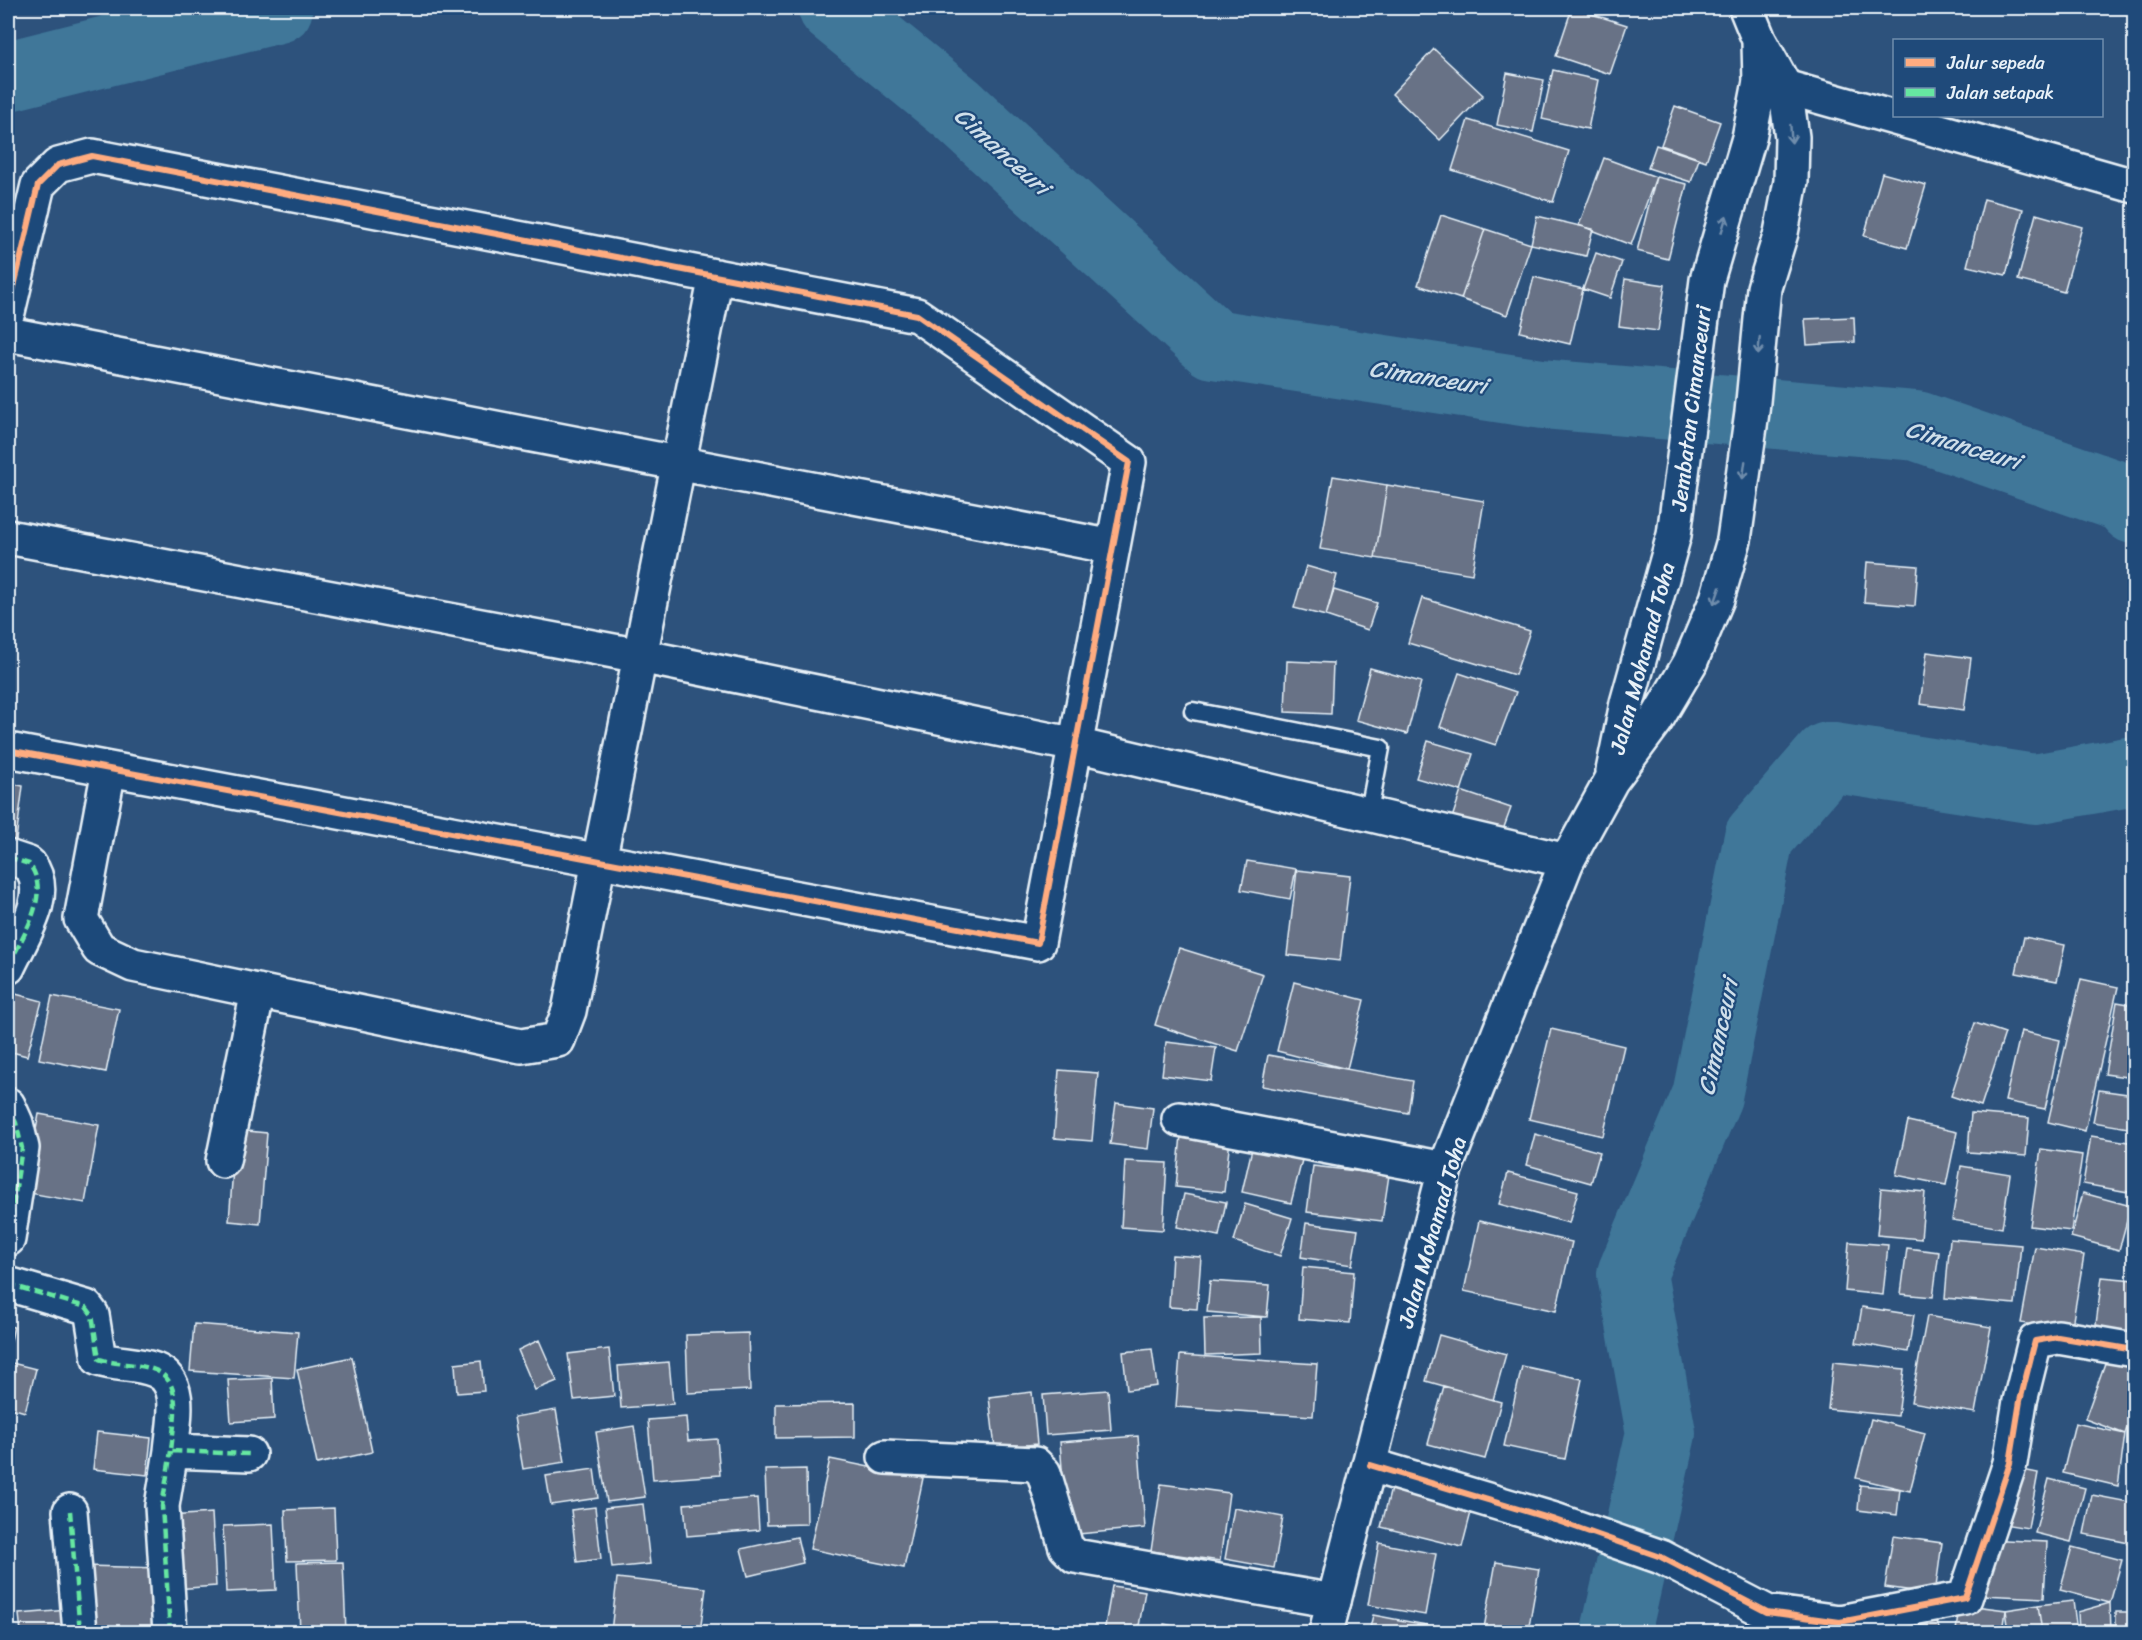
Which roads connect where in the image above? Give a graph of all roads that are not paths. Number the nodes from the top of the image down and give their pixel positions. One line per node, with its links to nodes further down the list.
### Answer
1 (1746, 8): 2 (street)
2 (1772, 85): 3 (street); 8 (street, Jembatan Cimanceuri, one-way to 2); 16 (street, Jalan Mohamad Toha, one-way to 16)
3 (2134, 186)
4 (716, 276): 5 (street); 7 (street); 10 (street)
5 (8, 312)
6 (8, 334): 7 (street)
7 (679, 464): 10 (street); 11 (street)
8 (1674, 535): 16 (street, Jalan Mohamad Toha)
9 (8, 537): 11 (street)
10 (1113, 547): 13 (street)
11 (640, 656): 13 (street); 19 (street)
12 (1193, 711): 17 (lane)
13 (1076, 745): 17 (street); 19 (street)
14 (8, 750): 15 (street)
15 (109, 769): 19 (street); 22 (street)
16 (1611, 781): 20 (street, Jalan Mohamad Toha)
17 (1368, 816): 20 (street)
18 (8, 857): 21 (street)
19 (599, 861): 22 (street)
20 (1568, 861): 26 (street, Jalan Mohamad Toha)
21 (8, 967)
22 (258, 991): 25 (street)
23 (8, 1105): 27 (street)
24 (1179, 1119): 26 (street)
25 (223, 1161)
26 (1445, 1169): 33 (street, Jalan Mohamad Toha)
27 (8, 1239)
28 (8, 1284): 30 (street)
29 (2134, 1350): 33 (street)
30 (171, 1451): 31 (street); 37 (street)
31 (249, 1454)
32 (885, 1457): 35 (street)
33 (1370, 1465): 35 (street, Jalan Mohamad Toha)
34 (70, 1511): 36 (street)
35 (1334, 1601): 38 (street, Jalan Mohamad Toha)
36 (80, 1632)
37 (170, 1632)
38 (1326, 1632)

